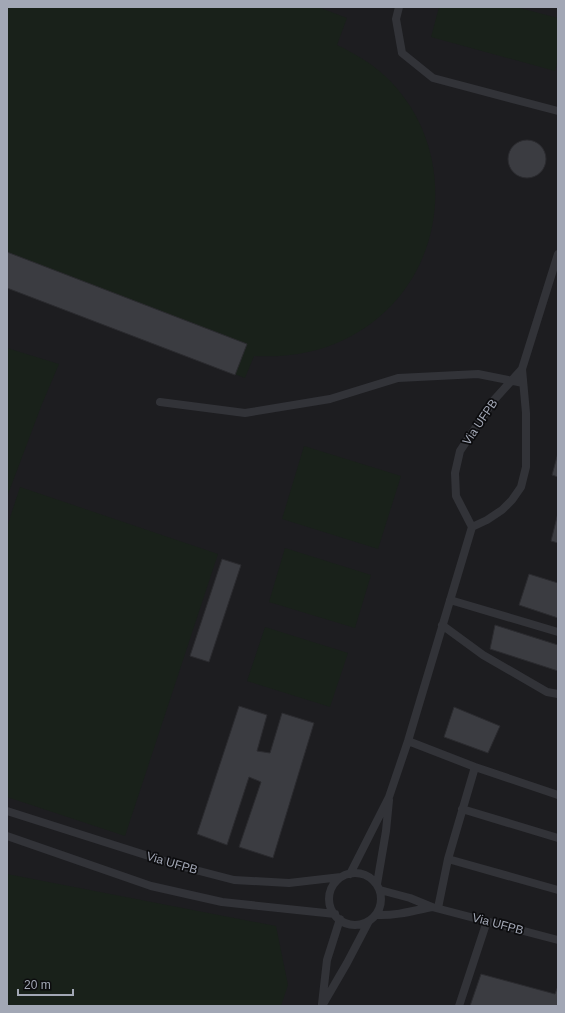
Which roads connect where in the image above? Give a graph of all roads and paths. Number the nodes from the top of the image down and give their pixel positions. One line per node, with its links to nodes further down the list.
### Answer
1 (399, 7): 2 (lane)
2 (558, 111)
3 (558, 254): 4 (lane, Via UFPB)
4 (522, 369): 5 (lane, Via UFPB); 6 (lane, Via UFPB)
5 (512, 380): 6 (lane); 7 (lane); 8 (lane, Via UFPB)
6 (523, 383): 8 (lane, Via UFPB)
7 (160, 402)
8 (472, 527): 9 (lane)
9 (450, 600): 10 (lane); 11 (lane)
10 (442, 625): 12 (lane); 13 (lane)
11 (558, 632)
12 (558, 694)
13 (408, 740): 14 (lane); 16 (lane)
14 (475, 766): 15 (lane); 17 (lane)
15 (558, 795)
16 (389, 797): 22 (lane); 24 (lane)
17 (462, 809): 20 (lane); 21 (lane)
18 (7, 811): 23 (lane, Via UFPB)
19 (7, 836): 28 (lane)
20 (558, 838)
21 (448, 859): 25 (lane); 26 (lane)
22 (350, 874): 23 (lane, Via UFPB); 24 (lane, Via UFPB)
23 (341, 877): 28 (lane)
24 (378, 887): 26 (lane, Via UFPB); 27 (lane)
25 (558, 890)
26 (435, 908): 27 (lane, Via UFPB); 30 (lane, Via UFPB)
27 (376, 915): 29 (lane)
28 (337, 917): 29 (lane); 32 (lane)
29 (369, 921): 32 (lane)
30 (487, 921): 31 (lane, Via UFPB); 33 (lane)
31 (558, 940)
32 (322, 1006)
33 (459, 1006)

